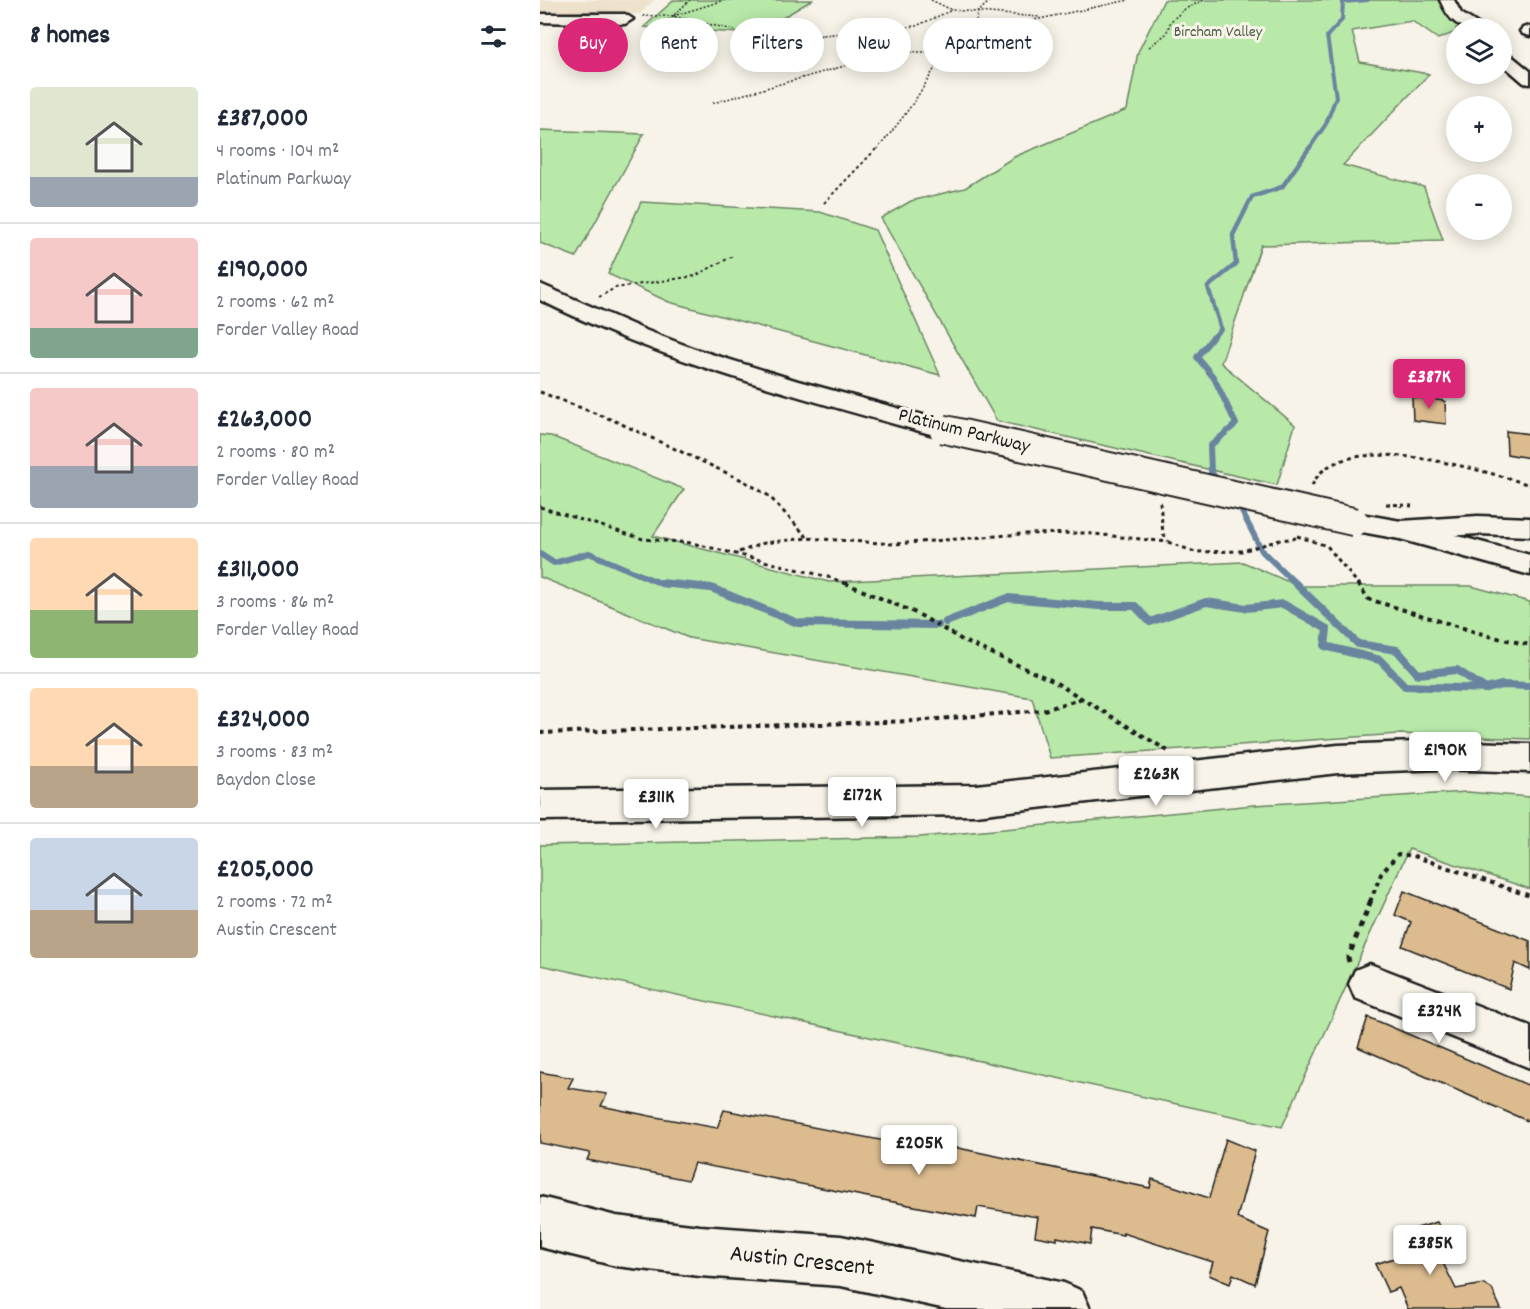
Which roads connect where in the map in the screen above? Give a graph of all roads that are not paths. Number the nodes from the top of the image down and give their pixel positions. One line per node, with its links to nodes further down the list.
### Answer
1 (1447, 0): 4 (main road)
2 (540, 18): 3 (main road)
3 (558, 18)
4 (1458, 18)
5 (1512, 65): 6 (main road)
6 (1530, 79)
7 (540, 291): 9 (main road, Platinum Parkway, bridge)
8 (1530, 527): 9 (main road)
9 (1401, 530): 10 (main road, Platinum Parkway); 11 (main road, Platinum Parkway)
10 (1530, 546)
11 (1530, 565)
12 (1530, 758): 13 (main road)
13 (540, 805)
14 (1370, 984): 15 (main road)
15 (1530, 1047)
16 (540, 1222): 17 (main road, Austin Crescent)
17 (1001, 1302): 18 (main road, Austin Crescent)
18 (1064, 1309)

